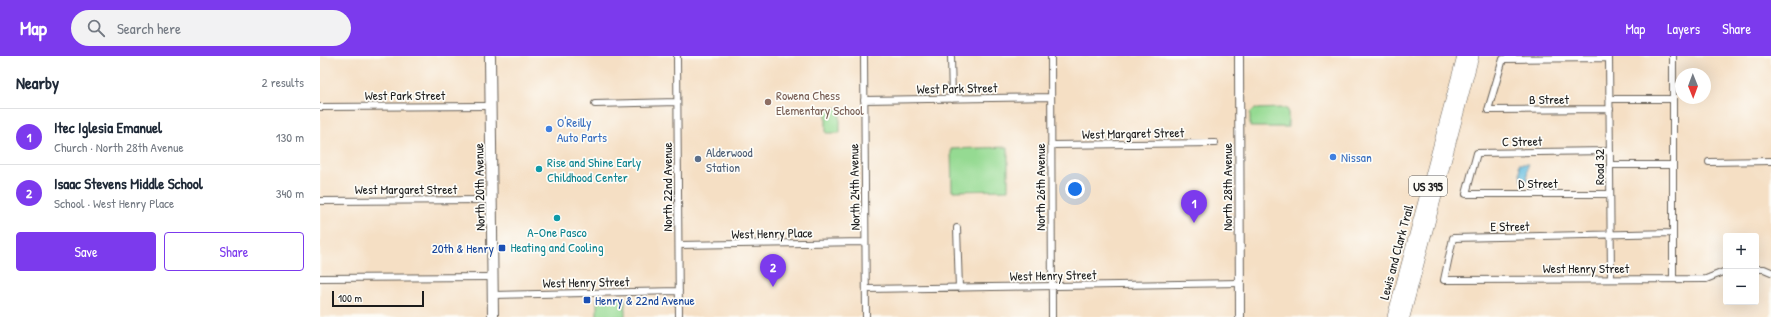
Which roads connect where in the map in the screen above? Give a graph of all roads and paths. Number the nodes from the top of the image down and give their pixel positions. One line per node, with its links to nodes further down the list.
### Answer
1 (490, 56): 18 (main road, North 20th Avenue)
2 (677, 56): 16 (street, North 22nd Avenue)
3 (864, 56): 15 (street, North 24th Avenue)
4 (951, 56): 12 (street)
5 (1051, 56): 11 (street, North 26th Avenue)
6 (1239, 56): 45 (street, North 28th Avenue)
7 (1463, 56): 56 (highway, Lewis and Clark Trail / US 395)
8 (1474, 56): 57 (highway, Lewis and Clark Trail / US 395)
9 (1672, 56): 14 (street)
10 (1609, 57): 13 (street, Road 32); 20 (street, B Street)
11 (1051, 97): 12 (street, West Park Street); 22 (street, North 26th Avenue)
12 (952, 99): 15 (street, West Park Street)
13 (1610, 99): 14 (street); 20 (street, Road 32)
14 (1673, 99): 27 (street)
15 (864, 100): 35 (street, North 24th Avenue)
16 (678, 102): 17 (street); 36 (street, North 22nd Avenue)
17 (595, 104)
18 (491, 106): 19 (street, West Park Street); 30 (main road, North 20th Avenue)
19 (320, 107)
20 (1610, 109): 23 (street, Road 32)
21 (1215, 143): 22 (street, West Margaret Street)
22 (1051, 145): 46 (street, North 26th Avenue)
23 (1610, 151): 26 (street, Road 32); 28 (street, C Street)
24 (1771, 161): 25 (street)
25 (1709, 162)
26 (1610, 165): 27 (street); 29 (street, Road 32)
27 (1673, 165): 33 (street)
28 (1466, 194): 29 (street, D Street)
29 (1610, 194): 34 (street, Road 32)
30 (492, 200): 31 (street, West Margaret Street); 40 (main road, North 20th Avenue)
31 (320, 201)
32 (957, 228): 47 (street)
33 (1673, 233): 34 (street); 43 (street)
34 (1610, 235): 42 (street, Road 32); 44 (street, E Street)
35 (866, 242): 36 (street, West Henry Place); 48 (street, North 24th Avenue)
36 (679, 245): 49 (street, North 22nd Avenue)
37 (1759, 269): 39 (street)
38 (1723, 272): 43 (street, West Henry Street)
39 (1771, 272)
40 (493, 277): 41 (street); 50 (main road, North 20th Avenue)
41 (320, 278)
42 (1611, 278): 43 (street, West Henry Street); 44 (street, West Henry Street)
43 (1673, 279)
44 (1444, 280)
45 (1240, 283): 46 (street, West Henry Street); 55 (street, North 28th Avenue)
46 (1052, 286): 47 (street, West Henry Street); 54 (street, North 26th Avenue)
47 (959, 288): 48 (street, West Henry Street)
48 (866, 289): 53 (street, North 24th Avenue)
49 (679, 291): 50 (street, West Henry Street); 52 (street, North 22nd Avenue)
50 (493, 295): 51 (main road, North 20th Avenue)
51 (493, 317)
52 (679, 317)
53 (866, 317)
54 (1052, 317)
55 (1240, 317)
56 (1393, 317)
57 (1404, 317)

